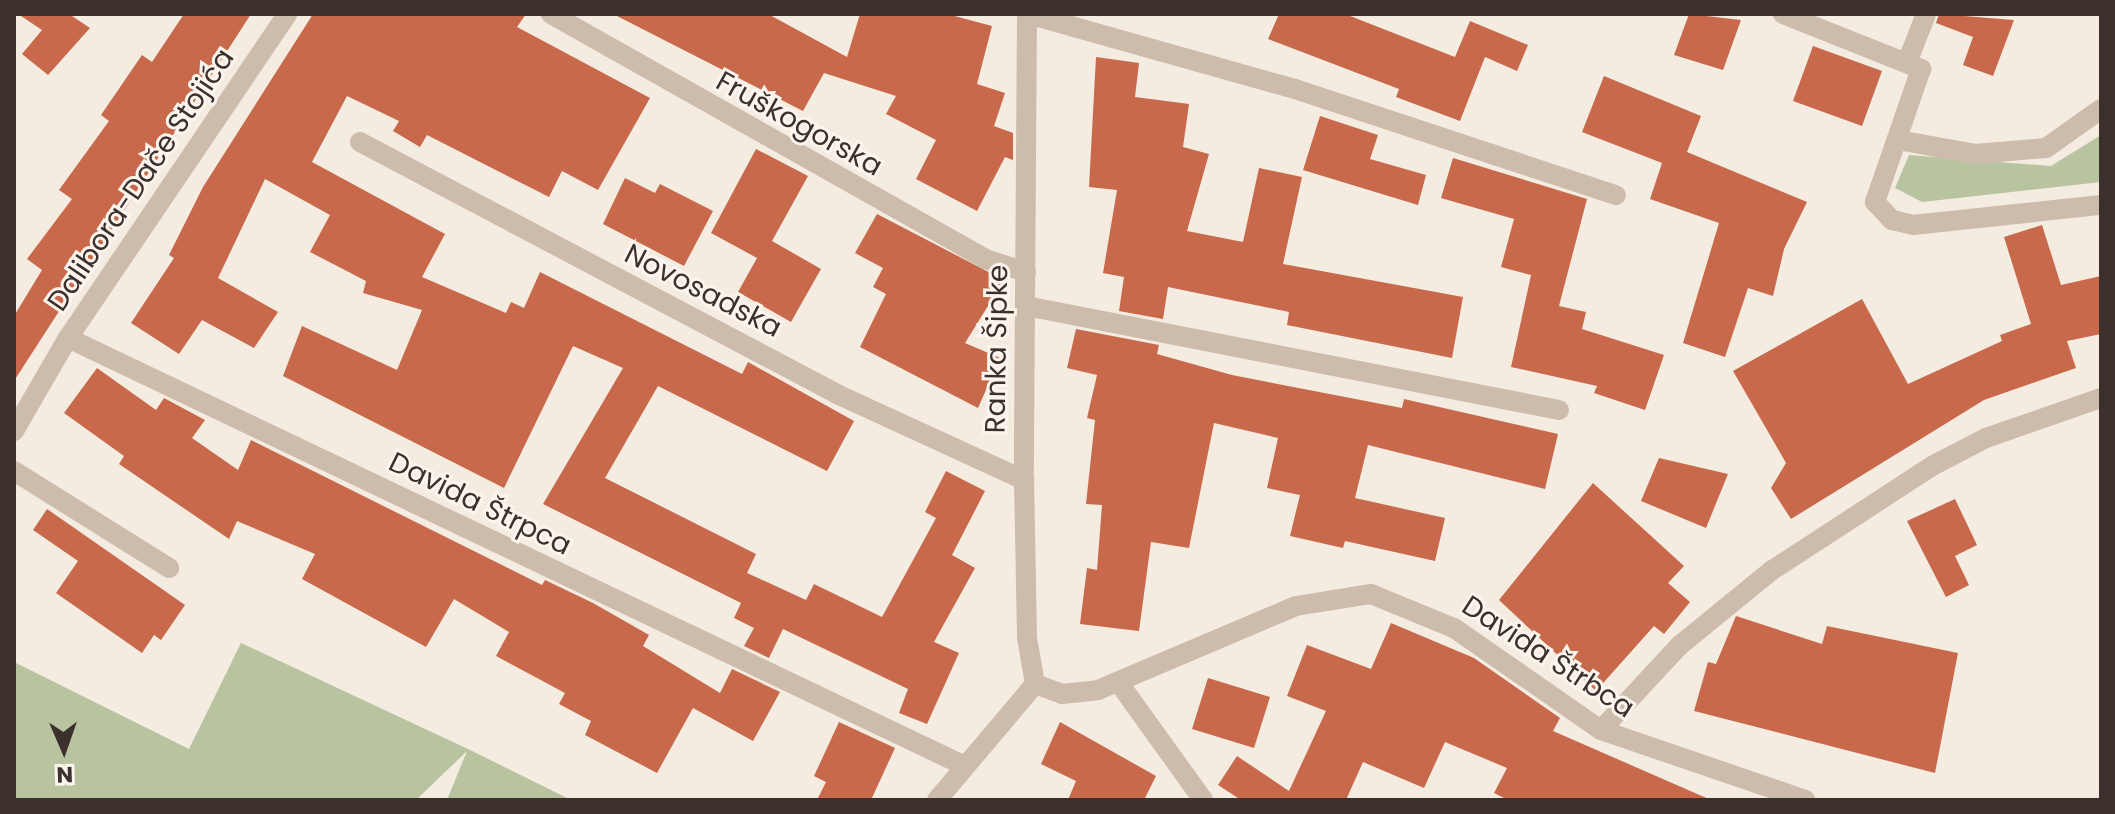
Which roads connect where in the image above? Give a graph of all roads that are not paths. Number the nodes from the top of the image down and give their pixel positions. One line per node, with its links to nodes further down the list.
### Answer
1 (287, 14): 14 (street, Dalibora-Dače Stojića)
2 (551, 14): 12 (street, Fruškogorska)
3 (1028, 14): 10 (street); 12 (street, Ranka Šipke)
4 (1783, 14): 6 (street)
5 (1926, 14): 6 (street)
6 (1908, 60): 8 (street)
7 (2101, 109): 8 (street)
8 (1898, 140): 11 (street)
9 (360, 142): 19 (street, Novosadska)
10 (1616, 195)
11 (2101, 205)
12 (1026, 272): 13 (street, Ranka Šipke)
13 (1026, 306): 16 (street); 19 (street, Ranka Šipke)
14 (68, 338): 17 (street); 24 (street, Davida Štrpca)
15 (2101, 398): 23 (street)
16 (1559, 410)
17 (14, 431)
18 (14, 471): 20 (street)
19 (1024, 480): 22 (street, Ranka Šipke)
20 (169, 568)
21 (1119, 683): 22 (street, Davida Štrbca); 23 (street, Davida Štrbca); 26 (street)
22 (1035, 684): 24 (street)
23 (1601, 730): 27 (street, Davida Štrbca)
24 (963, 765): 25 (street)
25 (937, 800)
26 (1203, 800)
27 (1805, 800)

